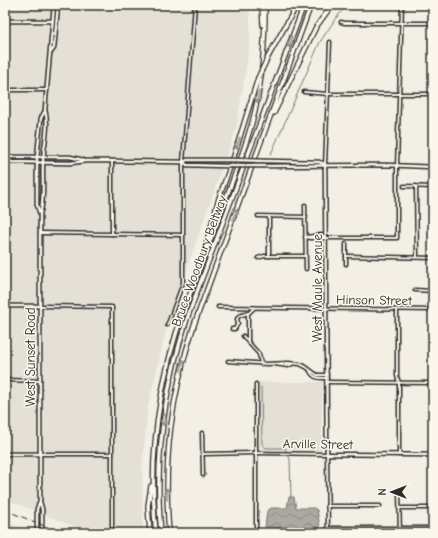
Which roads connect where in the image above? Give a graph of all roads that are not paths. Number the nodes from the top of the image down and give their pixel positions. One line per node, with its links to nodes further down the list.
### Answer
1 (54, 5): 12 (main road, West Sunset Road)
2 (58, 5): 17 (main road, West Sunset Road)
3 (195, 5): 32 (street)
4 (262, 5): 18 (highway)
5 (265, 5): 18 (highway)
6 (297, 5): 60 (highway, one-way to 60, bridge)
7 (304, 5): 109 (highway, Bruce Woodbury Beltway, one-way to 109)
8 (311, 5): 26 (highway, Bruce Woodbury Beltway)
9 (332, 5): 26 (highway)
10 (402, 5): 14 (street)
11 (5, 21): 12 (main road)
12 (53, 21): 17 (main road, West Sunset Road)
13 (341, 22): 14 (street)
14 (401, 23): 15 (street); 23 (street)
15 (433, 23)
16 (330, 42): 22 (street, West Maule Avenue)
17 (51, 52): 20 (main road, West Sunset Road)
18 (263, 59): 60 (highway, one-way to 60)
19 (5, 90): 20 (street)
20 (47, 90): 25 (main road, West Sunset Road)
21 (304, 92): 22 (street)
22 (328, 94): 23 (street); 35 (street, West Maule Avenue)
23 (399, 94): 24 (street); 36 (street)
24 (433, 94)
25 (45, 110): 27 (main road, West Sunset Road); 28 (main road, West Sunset Road)
26 (267, 128): 110 (highway, Bruce Woodbury Beltway, one-way to 26)
27 (37, 157): 28 (main road); 29 (main road); 33 (main road, West Sunset Road)
28 (43, 157): 30 (main road); 34 (main road, West Sunset Road)
29 (7, 159): 33 (main road)
30 (86, 161): 31 (main road); 34 (main road)
31 (112, 161): 32 (main road); 47 (street)
32 (183, 162): 35 (main road, bridge); 35 (main road, bridge); 48 (street)
33 (37, 163): 34 (main road); 42 (main road, West Sunset Road)
34 (43, 163): 42 (main road, West Sunset Road)
35 (325, 165): 36 (main road); 50 (main road, West Maule Avenue)
36 (397, 166): 37 (main road); 50 (street)
37 (433, 167)
38 (404, 186): 39 (street)
39 (416, 186): 40 (street); 55 (street)
40 (433, 187)
41 (305, 205): 45 (street)
42 (40, 214): 46 (main road, West Sunset Road)
43 (258, 216): 44 (street)
44 (269, 217): 45 (street); 52 (street)
45 (306, 217): 49 (street)
46 (40, 233): 47 (street); 64 (main road, West Sunset Road)
47 (112, 234): 48 (street)
48 (183, 235): 71 (street)
49 (305, 237): 50 (street); 53 (street)
50 (326, 237): 67 (main road, West Maule Avenue)
51 (346, 244): 54 (street)
52 (269, 256): 53 (street); 56 (street)
53 (305, 256): 59 (street)
54 (346, 256): 55 (street); 58 (street)
55 (417, 257): 57 (street)
56 (258, 258)
57 (433, 258)
58 (346, 264)
59 (306, 269)
60 (198, 272): 93 (highway)
61 (415, 290): 62 (street)
62 (433, 291)
63 (5, 306): 64 (main road)
64 (40, 306): 79 (main road, West Sunset Road); 88 (street)
65 (218, 307): 66 (street, Hinson Street)
66 (254, 308): 67 (street, Hinson Street); 70 (street)
67 (326, 309): 68 (street, Hinson Street); 77 (main road, West Maule Avenue)
68 (397, 310): 69 (street, Hinson Street); 81 (street)
69 (433, 310)
70 (249, 312): 72 (street); 74 (street)
71 (167, 325)
72 (232, 329)
73 (243, 336): 74 (street)
74 (248, 342): 76 (street)
75 (228, 361): 76 (street)
76 (261, 364): 77 (street)
77 (327, 377): 80 (main road, West Maule Avenue)
78 (5, 380): 79 (street)
79 (40, 381): 87 (main road, West Sunset Road)
80 (327, 382): 81 (street); 90 (main road, West Maule Avenue)
81 (399, 383): 82 (street); 91 (street)
82 (433, 383)
83 (256, 384): 85 (street)
84 (202, 433): 89 (street)
85 (255, 453): 89 (street, Arville Street); 90 (street, Arville Street); 111 (street)
86 (5, 454): 87 (main road)
87 (40, 454): 88 (street); 96 (main road, West Sunset Road)
88 (112, 454): 101 (street)
89 (203, 454): 94 (street)
90 (327, 454): 91 (main road, Arville Street); 97 (street, West Maule Avenue)
91 (399, 455): 92 (main road, Arville Street)
92 (433, 455)
93 (153, 475): 107 (highway); 108 (highway)
94 (203, 475)
95 (399, 493): 99 (street)
96 (40, 501): 105 (main road, West Sunset Road); 106 (main road, West Sunset Road)
97 (327, 506): 98 (street); 102 (street, West Maule Avenue)
98 (380, 506)
99 (399, 508): 100 (street); 103 (street)
100 (433, 508)
101 (112, 527)
102 (328, 528): 103 (street); 112 (street, West Maule Avenue)
103 (400, 528): 104 (street); 113 (street)
104 (433, 528)
105 (37, 533)
106 (42, 533)
107 (150, 533)
108 (156, 533)
109 (161, 533)
110 (169, 533)
111 (256, 533)
112 (328, 533)
113 (400, 533)

